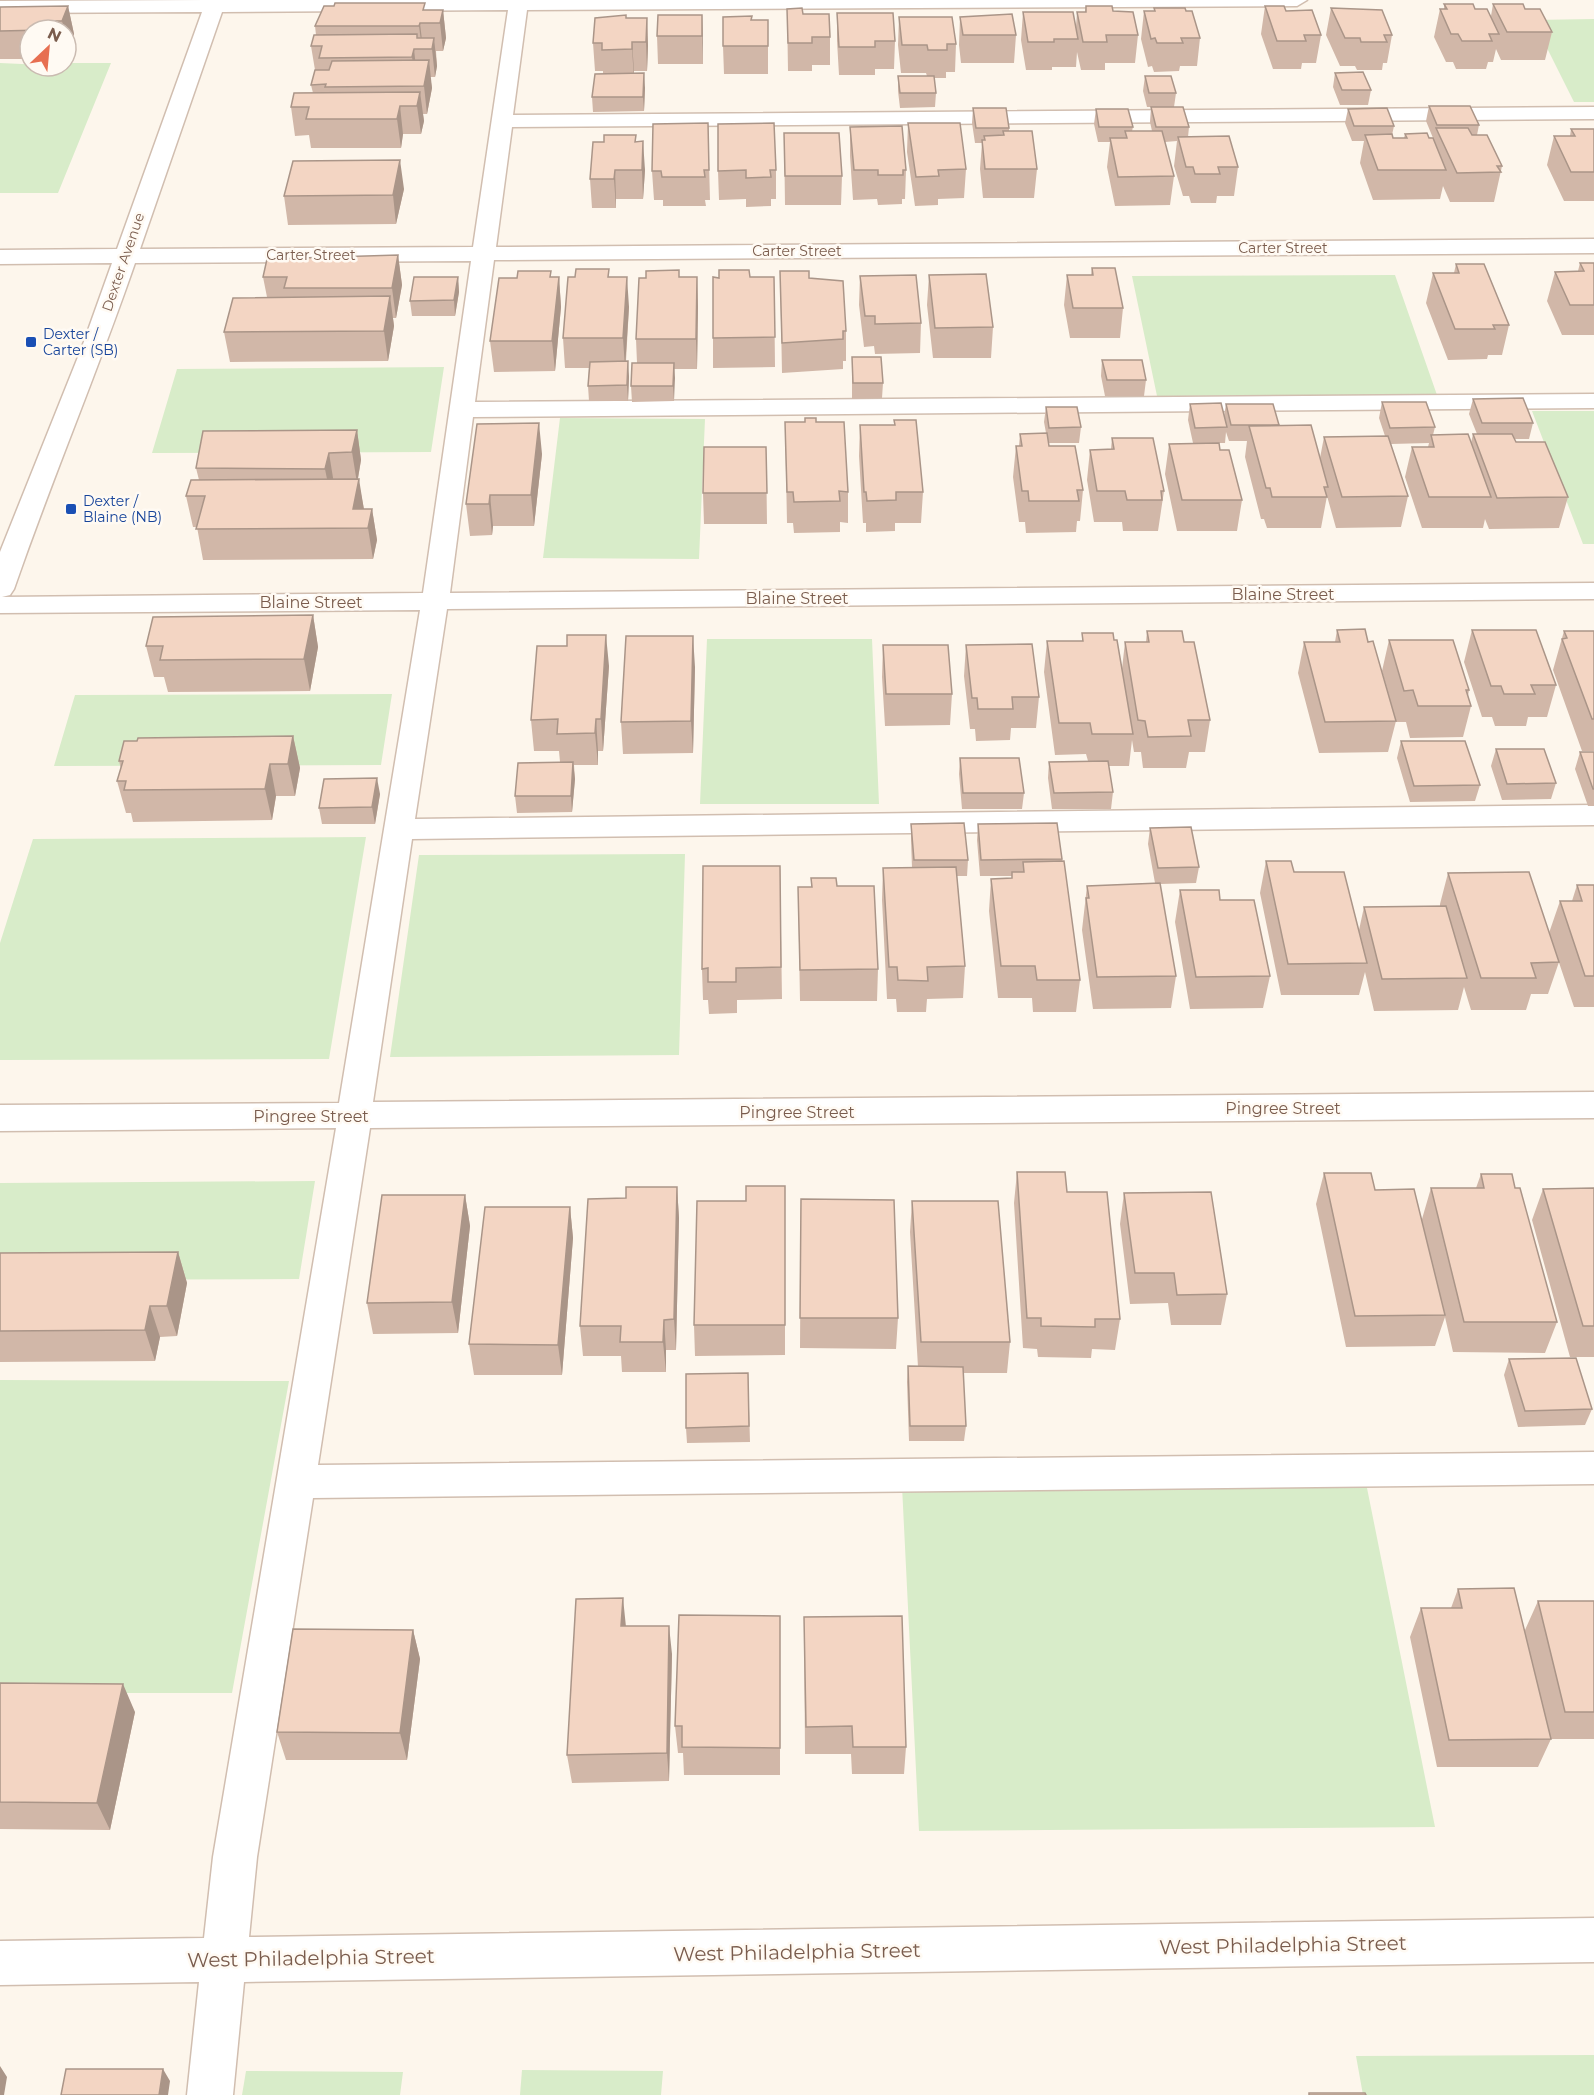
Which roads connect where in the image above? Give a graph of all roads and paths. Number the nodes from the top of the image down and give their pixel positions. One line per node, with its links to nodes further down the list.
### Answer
1 (1297, 0): 2 (street)
2 (518, 2): 3 (street); 6 (street)
3 (215, 3): 4 (street); 9 (street, Dexter Avenue)
4 (0, 7)
5 (1594, 113): 6 (street)
6 (501, 121): 8 (street)
7 (1594, 246): 8 (street, Carter Street)
8 (482, 254): 9 (street, Carter Street); 12 (street)
9 (126, 256): 10 (street, Carter Street); 13 (street, Dexter Avenue)
10 (0, 257)
11 (1594, 401): 12 (street)
12 (461, 410): 15 (street)
13 (0, 589)
14 (1594, 591): 15 (street, Blaine Street)
15 (435, 601): 16 (street, Blaine Street); 18 (street)
16 (0, 605)
17 (1594, 815): 18 (street)
18 (400, 829): 20 (street)
19 (1594, 1105): 20 (street, Pingree Street)
20 (356, 1115): 21 (street, Pingree Street); 23 (street)
21 (0, 1118)
22 (1594, 1468): 23 (street)
23 (297, 1482): 25 (street)
24 (1594, 1940): 25 (street, West Philadelphia Street)
25 (225, 1960): 26 (street, West Philadelphia Street); 27 (street)
26 (0, 1963)
27 (210, 2095)

